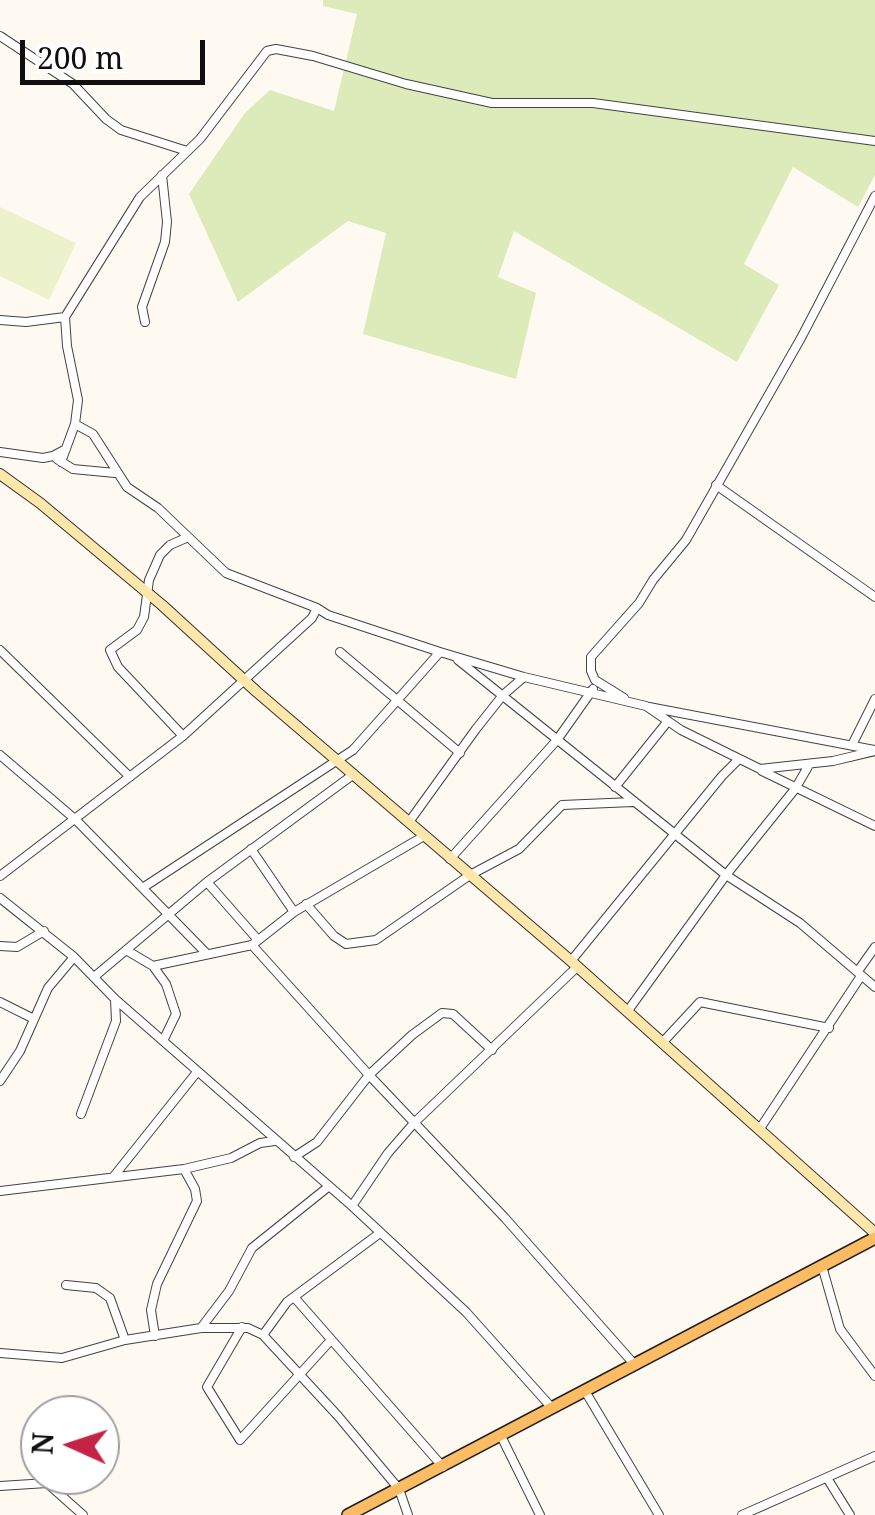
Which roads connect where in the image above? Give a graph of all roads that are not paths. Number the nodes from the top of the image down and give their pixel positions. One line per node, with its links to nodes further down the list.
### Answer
1 (0, 36): 3 (street)
2 (875, 141): 3 (street)
3 (188, 151): 4 (street)
4 (162, 175): 6 (street); 8 (street)
5 (875, 196): 14 (street)
6 (65, 317): 7 (street); 9 (street)
7 (0, 320)
8 (146, 322)
9 (75, 424): 11 (street); 12 (street)
10 (0, 452): 11 (street)
11 (57, 459): 12 (street)
12 (115, 472): 17 (street)
13 (0, 474): 19 (street)
14 (716, 486): 15 (street); 16 (street)
15 (727, 495): 16 (street); 20 (street)
16 (710, 496): 32 (street)
17 (186, 538): 19 (street); 22 (street)
18 (875, 582): 20 (street)
19 (149, 594): 21 (street); 24 (street)
20 (871, 594)
21 (162, 605): 24 (street); 31 (street)
22 (317, 608): 23 (street); 25 (street)
23 (328, 616): 25 (street); 28 (street)
24 (144, 617): 40 (street)
25 (312, 618): 31 (street)
26 (0, 650): 51 (street)
27 (340, 652): 37 (street)
28 (440, 652): 29 (street); 37 (street)
29 (454, 656): 30 (street); 34 (street)
30 (524, 677): 33 (street); 34 (street)
31 (244, 680): 40 (street); 46 (street)
32 (595, 680): 33 (street); 36 (street)
33 (591, 694): 36 (street); 41 (street)
34 (503, 695): 41 (street); 44 (street)
35 (875, 699): 42 (street)
36 (627, 701): 38 (street)
37 (398, 702): 44 (street); 46 (street)
38 (646, 706): 39 (street); 42 (street)
39 (668, 721): 47 (street); 52 (street)
40 (182, 736): 51 (street)
41 (557, 740): 52 (street); 61 (street)
42 (853, 744): 43 (street)
43 (875, 750): 48 (street)
44 (460, 753): 56 (street)
45 (0, 755): 55 (street)
46 (336, 759): 50 (street); 66 (street)
47 (739, 760): 49 (street); 58 (street)
48 (809, 765): 49 (street); 53 (street)
49 (760, 770): 53 (street)
50 (354, 774): 56 (street); 60 (street)
51 (130, 778): 55 (street)
52 (615, 787): 54 (street)
53 (795, 790): 57 (street); 64 (street)
54 (634, 802): 58 (street); 63 (street)
55 (76, 820): 62 (street); 66 (street)
56 (409, 822): 59 (street)
57 (875, 826)
58 (676, 835): 64 (street); 79 (street)
59 (424, 836): 61 (street); 68 (street)
60 (251, 849): 65 (street); 69 (street)
61 (450, 858): 63 (street)
62 (0, 875)
63 (470, 875): 68 (street); 79 (street)
64 (726, 876): 81 (street); 87 (street)
65 (207, 882): 70 (street); 72 (street)
66 (144, 886): 70 (street)
67 (0, 898): 71 (street)
68 (306, 904): 69 (street)
69 (294, 912): 72 (street)
70 (168, 914): 75 (street); 76 (street)
71 (44, 931): 73 (street); 77 (street)
72 (255, 943): 76 (street); 94 (street)
73 (0, 946)
74 (875, 947): 81 (street)
75 (126, 950): 80 (street); 82 (street)
76 (207, 954): 78 (street)
77 (74, 957): 82 (street); 88 (street)
78 (172, 964): 80 (street); 83 (street)
79 (574, 964): 87 (street); 92 (street)
80 (153, 966): 83 (street)
81 (860, 973): 84 (street); 89 (street)
82 (94, 976): 85 (street)
83 (166, 984): 90 (street)
84 (875, 987)
85 (115, 998): 90 (street); 96 (street)
86 (0, 1002): 88 (street)
87 (627, 1012): 91 (street)
88 (34, 1019): 95 (street)
89 (829, 1028): 91 (street); 99 (street)
90 (163, 1041): 93 (street)
91 (662, 1043): 99 (street)
92 (492, 1050): 94 (street); 97 (street)
93 (197, 1072): 98 (street); 104 (street)
94 (369, 1075): 97 (street); 102 (street)
95 (0, 1082)
96 (81, 1114)
97 (414, 1124): 107 (street); 120 (street)
98 (260, 1127): 100 (street); 101 (street)
99 (759, 1130): 109 (street)
100 (275, 1141): 101 (street); 102 (street)
101 (260, 1143): 103 (street)
102 (294, 1157): 105 (street)
103 (184, 1169): 104 (street); 116 (street)
104 (114, 1176): 106 (street)
105 (328, 1187): 107 (street); 114 (street)
106 (0, 1191)
107 (352, 1206): 108 (street)
108 (380, 1233): 112 (street); 124 (street)
109 (875, 1236): 110 (main road)
110 (822, 1266): 120 (main road); 121 (street)
111 (66, 1285): 117 (street)
112 (294, 1297): 115 (street); 118 (street)
113 (242, 1326): 114 (street); 115 (street); 122 (street)
114 (201, 1328): 116 (street)
115 (263, 1334): 122 (street)
116 (156, 1336): 117 (street)
117 (125, 1340): 119 (street)
118 (331, 1340): 122 (street); 127 (street)
119 (0, 1353)
120 (634, 1364): 123 (main road)
121 (873, 1369)
122 (302, 1374): 130 (street)
123 (585, 1392): 124 (main road); 136 (street)
124 (552, 1408): 125 (main road)
125 (500, 1436): 127 (main road); 135 (street)
126 (875, 1456): 128 (street)
127 (443, 1467): 130 (main road)
128 (826, 1478): 131 (street); 138 (street)
129 (0, 1486): 132 (street)
130 (399, 1488): 133 (main road); 134 (street)
131 (768, 1510): 137 (street)
132 (83, 1515)
133 (348, 1515)
134 (408, 1515)
135 (540, 1515)
136 (659, 1515)
137 (742, 1515)
138 (850, 1515)

